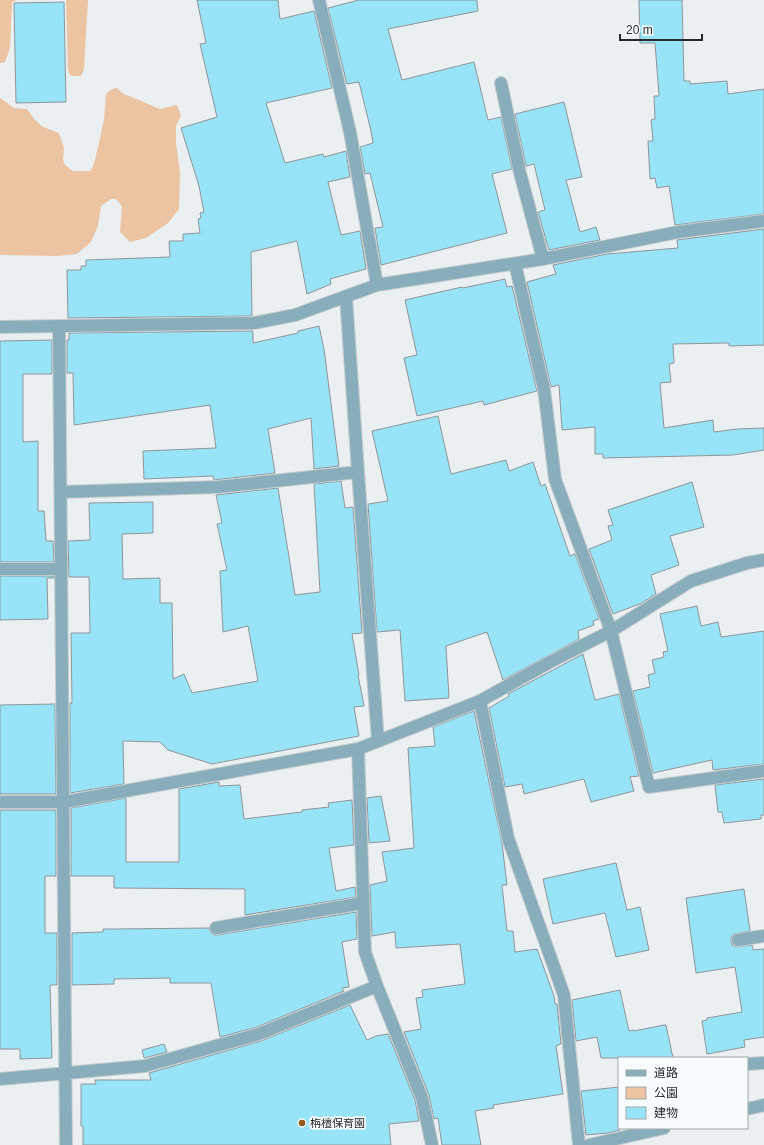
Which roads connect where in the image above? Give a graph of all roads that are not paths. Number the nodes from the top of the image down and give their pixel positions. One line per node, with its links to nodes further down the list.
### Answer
1 (319, 0): 6 (street)
2 (501, 83): 4 (street)
3 (764, 221): 4 (street)
4 (543, 259): 5 (street)
5 (515, 264): 6 (street); 15 (street)
6 (378, 285): 7 (street)
7 (346, 297): 8 (street); 10 (street)
8 (59, 326): 9 (street); 11 (street)
9 (0, 327)
10 (358, 472): 11 (street); 17 (street)
11 (61, 492): 14 (street)
12 (764, 560): 15 (street)
13 (0, 569): 14 (street)
14 (61, 569): 21 (street)
15 (611, 631): 16 (street); 19 (street)
16 (480, 701): 17 (street); 36 (street)
17 (378, 741): 18 (street)
18 (358, 749): 21 (street); 22 (street)
19 (764, 771)
20 (0, 802): 21 (street)
21 (64, 802): 29 (street)
22 (363, 903): 23 (street); 26 (street)
23 (216, 928)
24 (764, 936): 25 (street)
25 (738, 940)
26 (378, 986): 29 (street); 35 (street)
27 (764, 1062): 28 (street)
28 (748, 1064)
29 (66, 1072): 30 (street); 34 (street)
30 (0, 1079)
31 (764, 1105): 32 (street)
32 (748, 1109)
33 (660, 1129): 37 (street)
34 (66, 1145)
35 (432, 1145)
36 (579, 1145)
37 (589, 1145)

